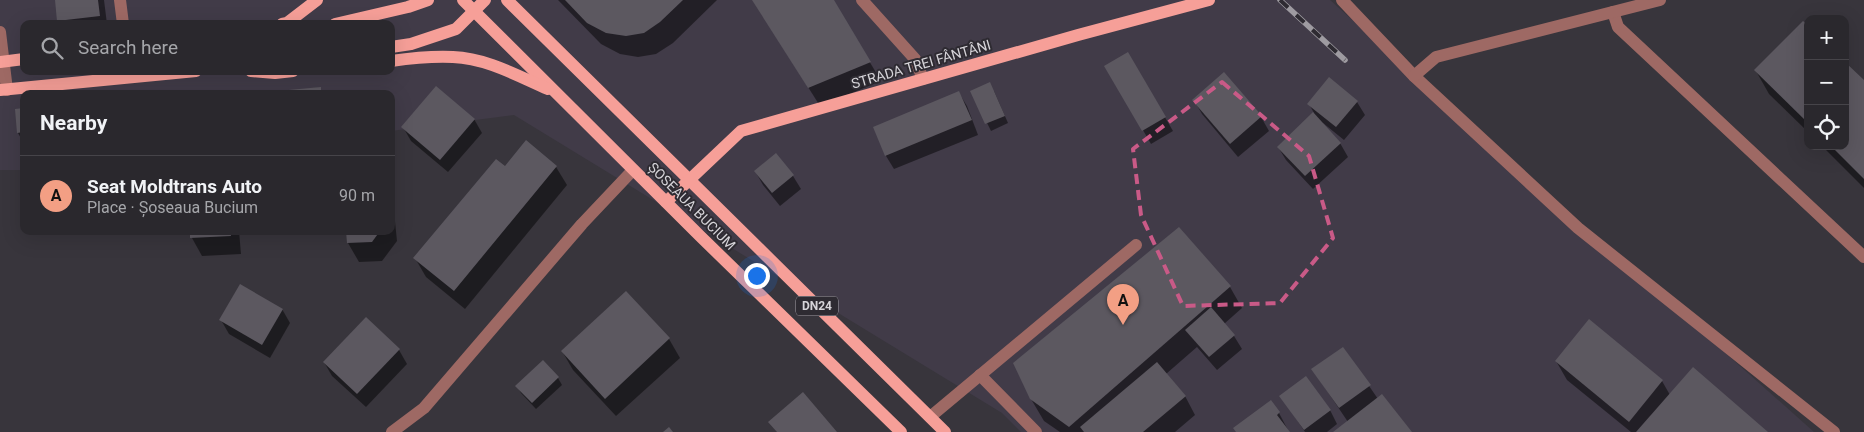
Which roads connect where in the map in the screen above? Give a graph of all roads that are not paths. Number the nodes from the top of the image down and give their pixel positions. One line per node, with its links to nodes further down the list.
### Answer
1 (120, 0): 14 (street)
2 (317, 0): 15 (main road)
3 (428, 0): 16 (main road)
4 (463, 0): 12 (main road, ȘOSEAUA BUCIUM / DN24)
5 (485, 0): 12 (main road)
6 (507, 0): 28 (main road, ȘOSEAUA BUCIUM / DN24)
7 (862, 0): 24 (street)
8 (1209, 0): 11 (main road, STRADA TREI FÂNTÂNI)
9 (1342, 0): 23 (street)
10 (1660, 0): 13 (street)
11 (1185, 3): 24 (main road, STRADA TREI FÂNTÂNI)
12 (474, 11): 18 (main road); 26 (main road, ȘOSEAUA BUCIUM / DN24)
13 (1613, 12): 23 (street); 31 (street)
14 (122, 20)
15 (291, 20)
16 (351, 20)
17 (0, 32): 21 (street)
18 (395, 46)
19 (20, 59): 21 (main road)
20 (395, 60): 26 (main road)
21 (2, 61): 25 (street)
22 (120, 75): 25 (main road)
23 (1414, 76): 38 (street)
24 (923, 79): 28 (main road, STRADA TREI FÂNTÂNI)
25 (4, 90)
26 (556, 93): 27 (main road, ȘOSEAUA BUCIUM / DN24)
27 (633, 170): 29 (main road, ȘOSEAUA BUCIUM / DN24); 34 (street)
28 (689, 180): 29 (main road, STRADA TREI FÂNTÂNI); 33 (main road, ȘOSEAUA BUCIUM / DN24)
29 (666, 202): 35 (main road, ȘOSEAUA BUCIUM / DN24)
30 (1136, 245): 32 (street)
31 (1864, 257)
32 (980, 375): 33 (street); 37 (street)
33 (930, 417): 36 (main road, ȘOSEAUA BUCIUM / DN24)
34 (392, 432)
35 (901, 432)
36 (945, 432)
37 (1036, 432)
38 (1834, 432)

